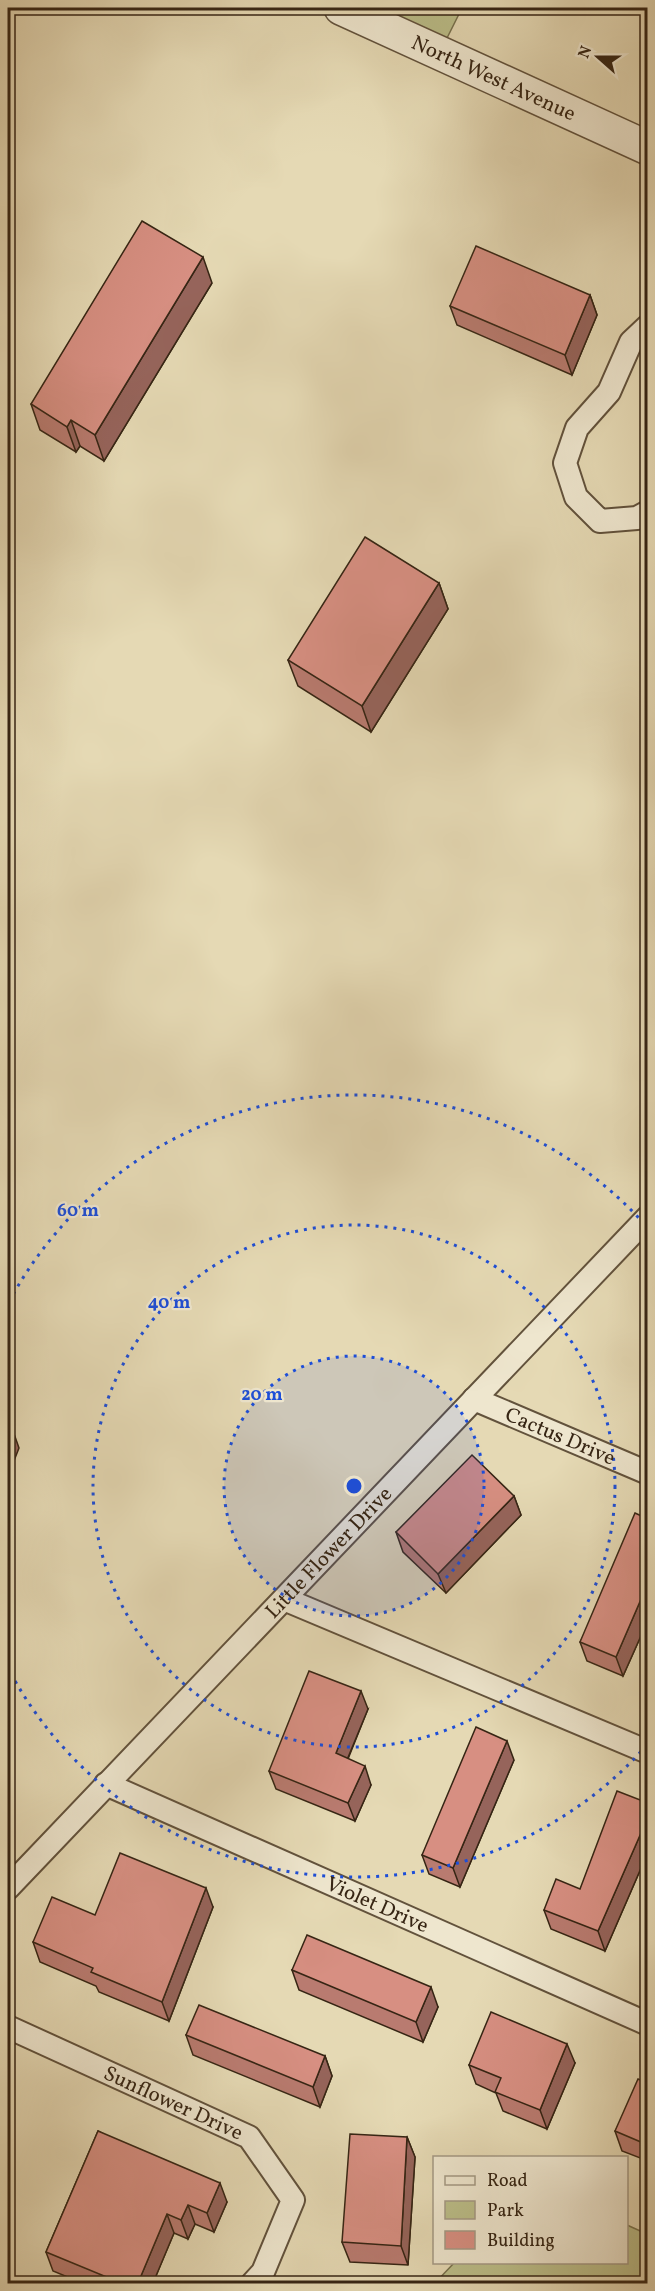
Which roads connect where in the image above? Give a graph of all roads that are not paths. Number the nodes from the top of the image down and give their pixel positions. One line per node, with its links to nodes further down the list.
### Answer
1 (341, 8): 2 (street, North West Avenue)
2 (648, 147)
3 (648, 326): 4 (lane)
4 (648, 512)
5 (648, 1217): 6 (lane, Little Flower Drive)
6 (474, 1399): 7 (lane, Cactus Drive); 8 (lane, Little Flower Drive)
7 (648, 1473)
8 (284, 1599): 9 (lane); 10 (lane, Little Flower Drive)
9 (648, 1752)
10 (106, 1784): 11 (lane, Little Flower Drive); 12 (lane, Violet Drive)
11 (8, 1888)
12 (648, 2024)
13 (8, 2027): 14 (lane, Sunflower Drive)
14 (252, 2283)

